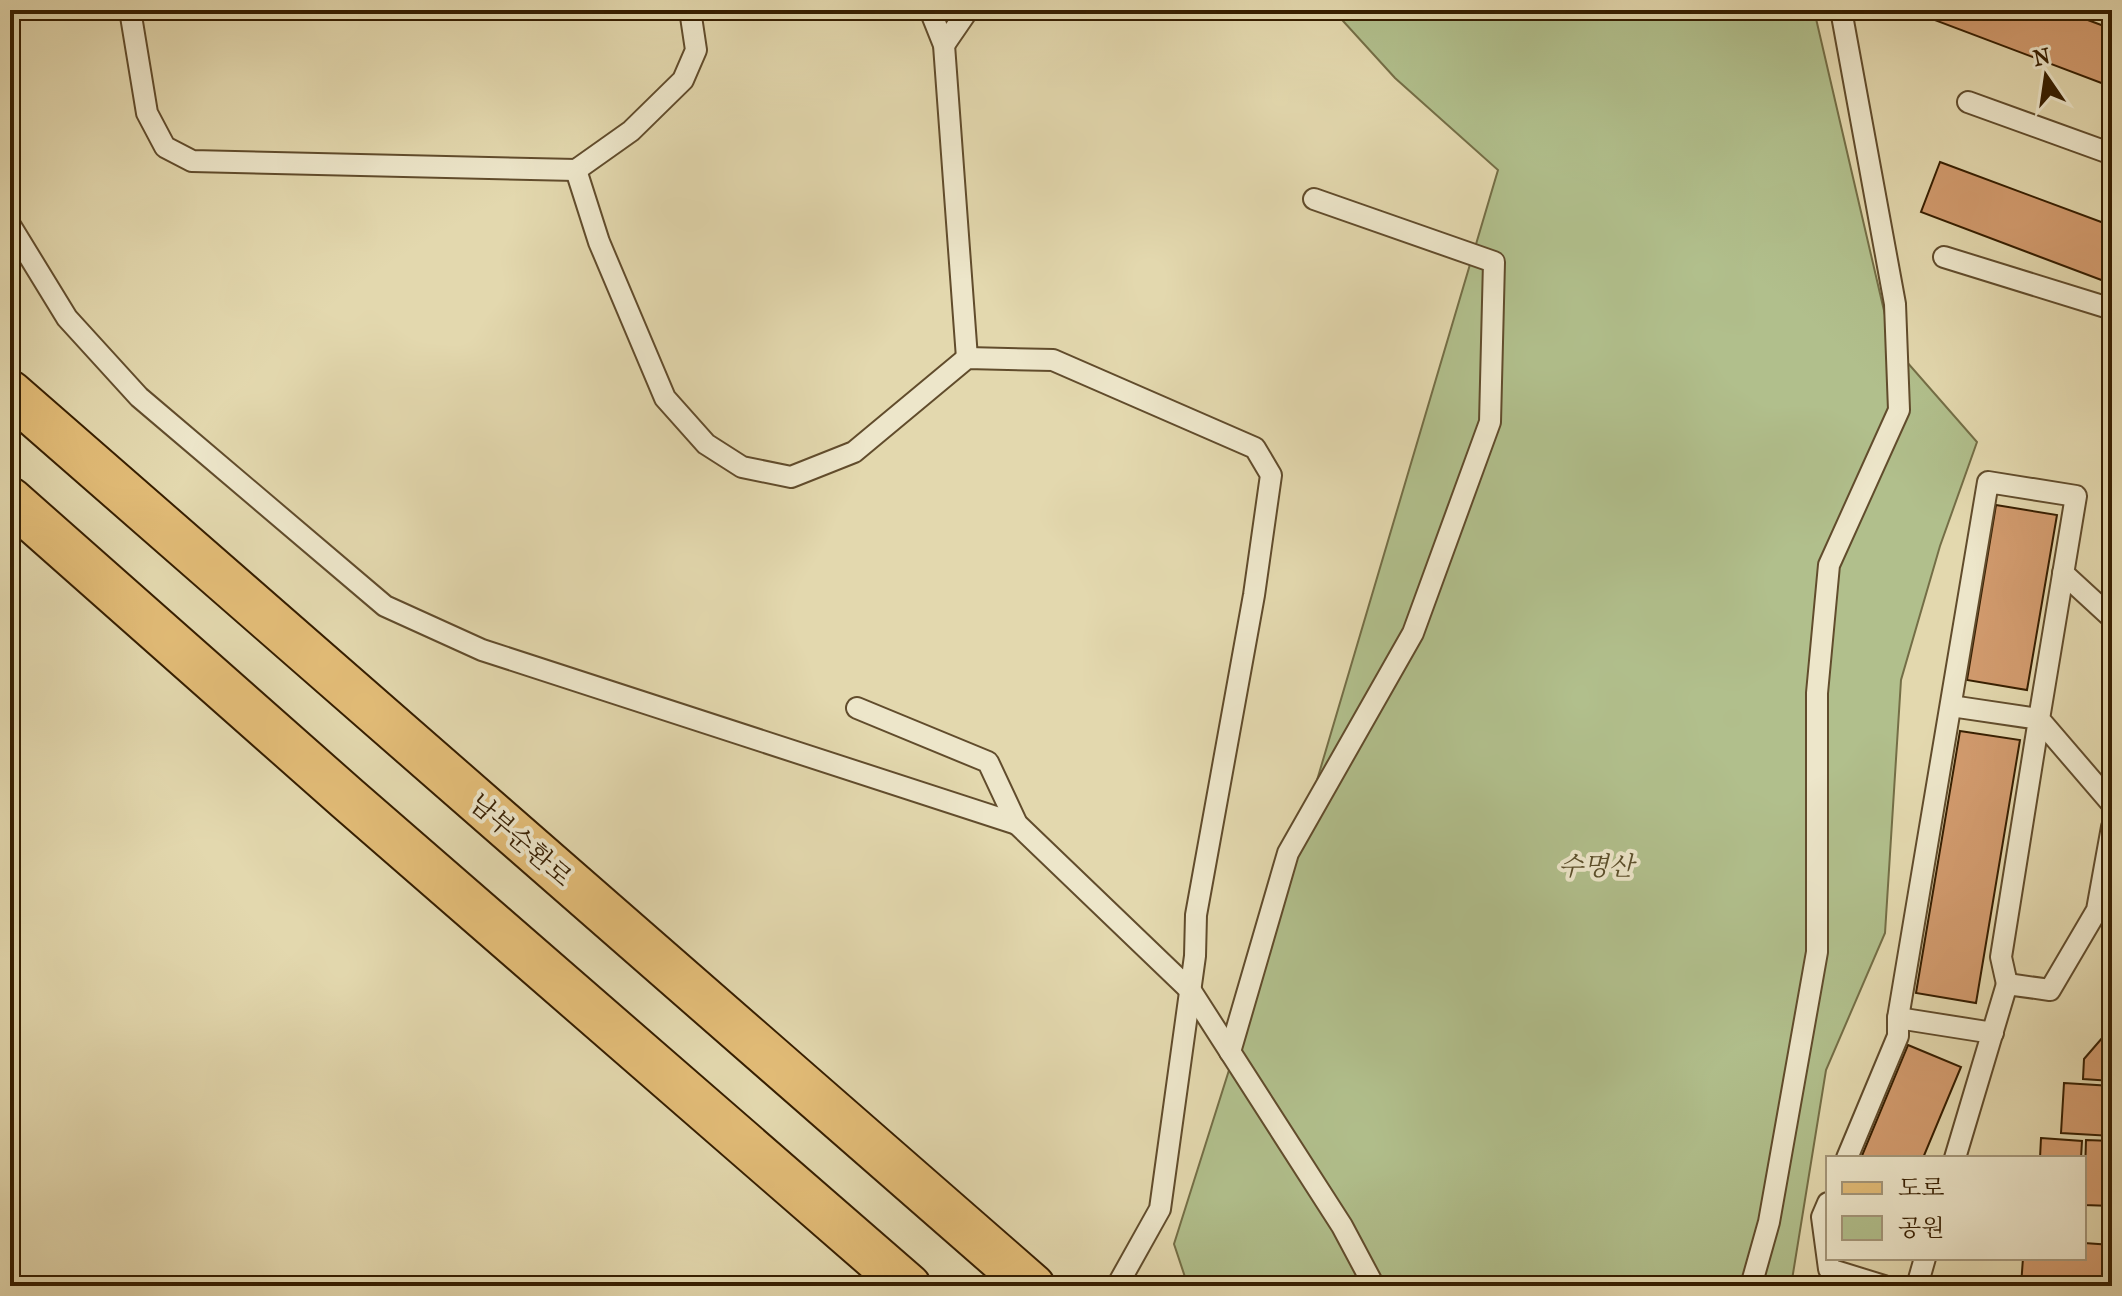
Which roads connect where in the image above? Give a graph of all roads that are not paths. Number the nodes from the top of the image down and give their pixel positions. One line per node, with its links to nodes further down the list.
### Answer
1 (130, 10): 9 (lane)
2 (690, 10): 9 (lane)
3 (930, 10): 6 (lane)
4 (968, 10): 6 (lane)
5 (1841, 10): 40 (lane)
6 (944, 45): 14 (lane)
7 (1968, 102): 8 (lane)
8 (2112, 154)
9 (576, 170): 14 (lane)
10 (1314, 199): 29 (lane)
11 (10, 225): 23 (lane)
12 (1944, 257): 13 (lane)
13 (2112, 309)
14 (967, 358): 26 (lane)
15 (10, 393): 37 (main road, 남부순환로)
16 (10, 500): 36 (main road)
17 (2063, 573): 18 (lane); 19 (lane); 21 (lane)
18 (2112, 618)
19 (1951, 706): 21 (lane); 27 (lane)
20 (857, 708): 23 (lane)
21 (2039, 719): 22 (lane); 25 (lane)
22 (2112, 804)
23 (1017, 824): 26 (lane)
24 (2112, 827): 25 (lane)
25 (2007, 984): 28 (lane)
26 (1191, 991): 29 (lane); 38 (lane)
27 (1898, 1018): 28 (lane); 30 (lane)
28 (1993, 1033): 31 (lane)
29 (1230, 1052): 39 (lane)
30 (1848, 1156)
31 (1956, 1156)
32 (1826, 1208): 33 (lane)
33 (1826, 1247)
34 (1828, 1260): 41 (lane)
35 (1924, 1260): 42 (lane)
36 (908, 1286)
37 (1032, 1286)
38 (1117, 1286)
39 (1374, 1286)
40 (1751, 1286)
41 (1884, 1286)
42 (1917, 1286)

